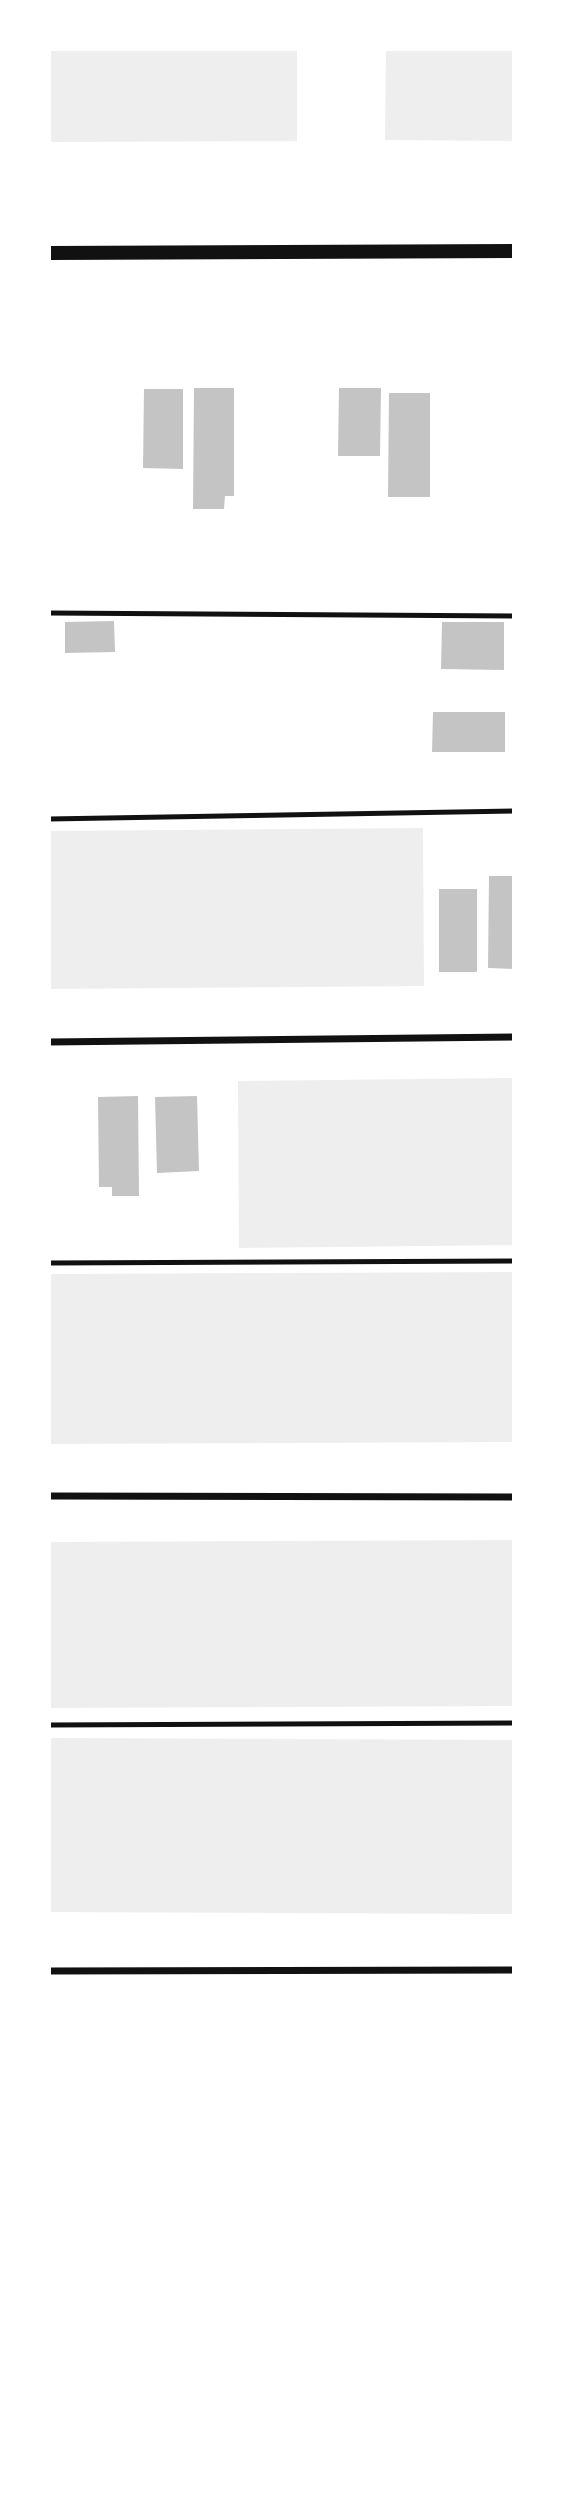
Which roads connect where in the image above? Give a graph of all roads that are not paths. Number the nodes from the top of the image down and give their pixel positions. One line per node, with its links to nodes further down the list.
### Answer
1 (514, 251): 2 (main road)
2 (49, 253)
3 (49, 613): 4 (lane)
4 (514, 615)
5 (514, 811): 6 (lane)
6 (49, 819)
7 (514, 1037): 8 (street)
8 (49, 1042)
9 (514, 1261): 10 (lane)
10 (49, 1263)
11 (49, 1496): 12 (street)
12 (514, 1497)
13 (514, 1723): 14 (lane)
14 (49, 1725)
15 (514, 1970): 16 (street)
16 (49, 1971)

